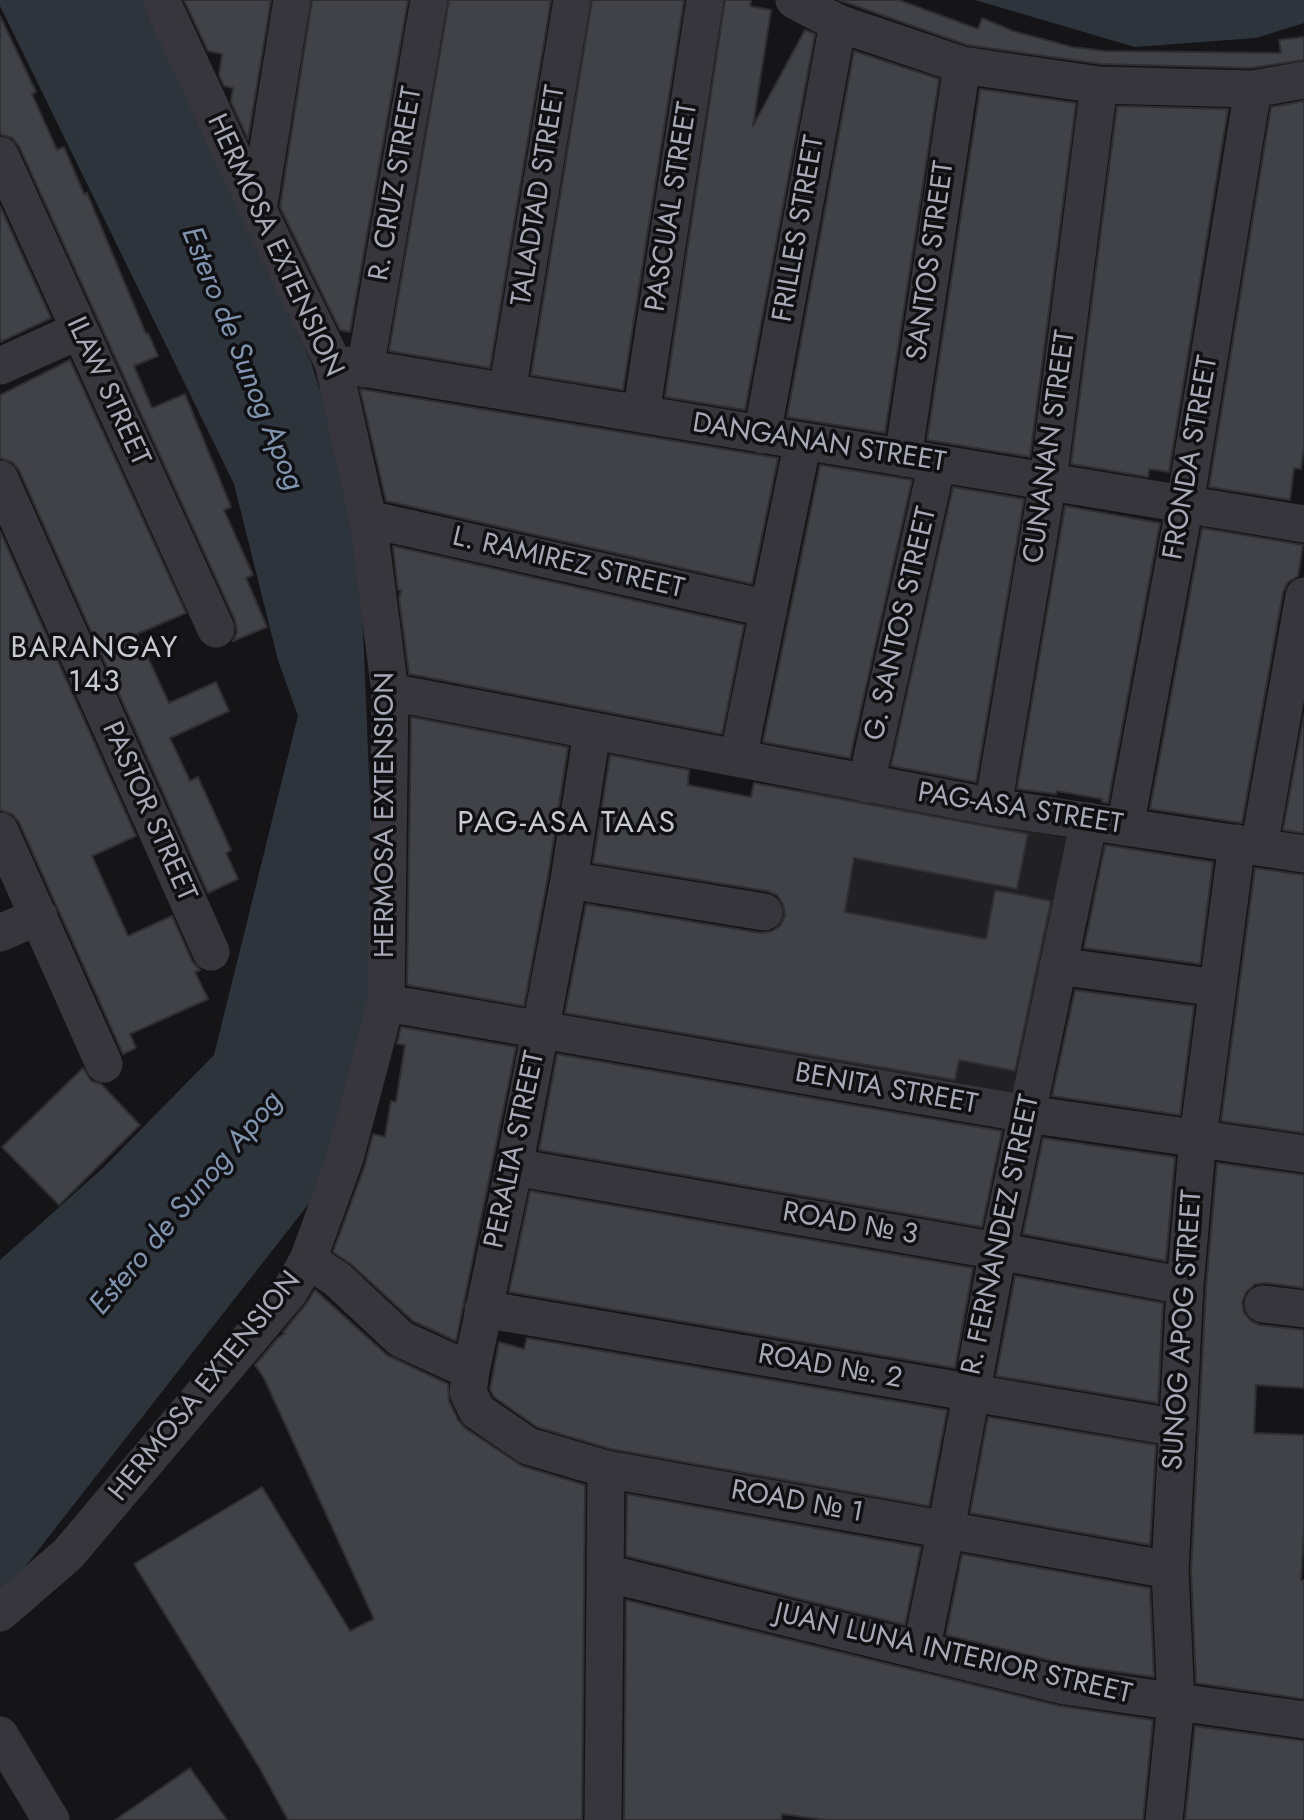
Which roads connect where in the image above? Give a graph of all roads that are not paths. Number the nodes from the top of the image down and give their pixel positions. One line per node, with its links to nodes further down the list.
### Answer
1 (292, 0): 13 (street)
2 (429, 0): 16 (street, R. CRUZ STREET)
3 (572, 0): 17 (street, TALADTAD STREET)
4 (705, 0): 18 (street, PASCUAL STREET)
5 (794, 0): 7 (street)
6 (162, 1): 13 (street, HERMOSA EXTENSION)
7 (838, 23): 8 (street); 19 (street, FRILLES STREET)
8 (962, 65): 10 (street); 21 (street, SANTOS STREET)
9 (1304, 80): 11 (street)
10 (1099, 85): 11 (street); 23 (street, CUNANAN STREET)
11 (1253, 89): 24 (street, FRONDA STREET)
12 (0, 155): 14 (street, ILAW STREET)
13 (258, 210): 16 (street, HERMOSA EXTENSION)
14 (78, 331): 15 (street); 29 (street, ILAW STREET)
15 (0, 366)
16 (349, 366): 17 (street, DANGANAN STREET); 25 (street, HERMOSA EXTENSION)
17 (507, 392): 18 (street, DANGANAN STREET)
18 (641, 414): 19 (street, DANGANAN STREET)
19 (762, 435): 20 (street, DANGANAN STREET)
20 (803, 441): 21 (street, DANGANAN STREET); 28 (street)
21 (920, 460): 23 (street, DANGANAN STREET); 33 (street, G. SANTOS STREET)
22 (0, 479): 44 (street, PASTOR STREET)
23 (1048, 481): 24 (street, DANGANAN STREET); 34 (street, CUNANAN STREET)
24 (1185, 504): 26 (street, DANGANAN STREET); 36 (street, FRONDA STREET)
25 (368, 519): 28 (street, L. RAMIREZ STREET); 30 (street, HERMOSA EXTENSION)
26 (1304, 524)
27 (1304, 596): 38 (street, SUNOG APOG STREET)
28 (769, 610): 32 (street)
29 (216, 629)
30 (390, 692): 31 (street, PAG-ASA STREET); 47 (street, HERMOSA EXTENSION)
31 (592, 732): 32 (street, PAG-ASA STREET); 40 (street, PERALTA STREET)
32 (738, 758): 33 (street, PAG-ASA STREET)
33 (866, 784): 34 (street, PAG-ASA STREET)
34 (993, 807): 35 (street, PAG-ASA STREET)
35 (1089, 821): 36 (street, PAG-ASA STREET); 45 (street, R. FERNANDEZ STREET)
36 (1125, 827): 38 (street, PAG-ASA STREET)
37 (0, 831): 42 (street)
38 (1248, 845): 39 (street, PAG-ASA STREET); 46 (street, SUNOG APOG STREET)
39 (1304, 854)
40 (569, 880): 41 (street); 48 (street, PERALTA STREET)
41 (764, 912)
42 (38, 916): 43 (street); 49 (street)
43 (0, 933)
44 (211, 952)
45 (1058, 966): 46 (street); 50 (street, R. FERNANDEZ STREET)
46 (1217, 988): 51 (street, SUNOG APOG STREET)
47 (386, 1003): 48 (street, BENITA STREET); 55 (street, HERMOSA EXTENSION)
48 (541, 1030): 50 (street, BENITA STREET); 53 (street, PERALTA STREET)
49 (104, 1064)
50 (1027, 1114): 51 (street, BENITA STREET); 54 (street, R. FERNANDEZ STREET)
51 (1198, 1137): 52 (street, BENITA STREET); 56 (street, SUNOG APOG STREET)
52 (1304, 1154)
53 (514, 1167): 54 (street, ROAD № 3); 58 (street, PERALTA STREET)
54 (998, 1251): 56 (street, ROAD № 3); 61 (street, R. FERNANDEZ STREET)
55 (308, 1260): 60 (street); 67 (street, HERMOSA EXTENSION)
56 (1185, 1286): 62 (street, SUNOG APOG STREET)
57 (1263, 1304): 59 (street)
58 (483, 1309): 60 (street, PERALTA STREET); 61 (street, ROAD №. 2)
59 (1304, 1309)
60 (471, 1371): 63 (street, ROAD № 1)
61 (970, 1392): 62 (street, ROAD №. 2); 64 (street, R. FERNANDEZ STREET)
62 (1178, 1428): 65 (street, SUNOG APOG STREET)
63 (606, 1469): 64 (street, ROAD № 1); 66 (street)
64 (946, 1530): 65 (street, ROAD № 1); 68 (street, R. FERNANDEZ STREET)
65 (1170, 1570): 69 (street, SUNOG APOG STREET)
66 (606, 1573): 68 (street, JUAN LUNA INTERIOR STREET); 73 (street)
67 (0, 1613)
68 (921, 1651): 69 (street, JUAN LUNA INTERIOR STREET)
69 (1176, 1703): 70 (street, JUAN LUNA INTERIOR STREET); 74 (street, SUNOG APOG STREET)
70 (1304, 1720)
71 (0, 1735): 72 (street)
72 (51, 1820)
73 (603, 1820)
74 (1164, 1820)

